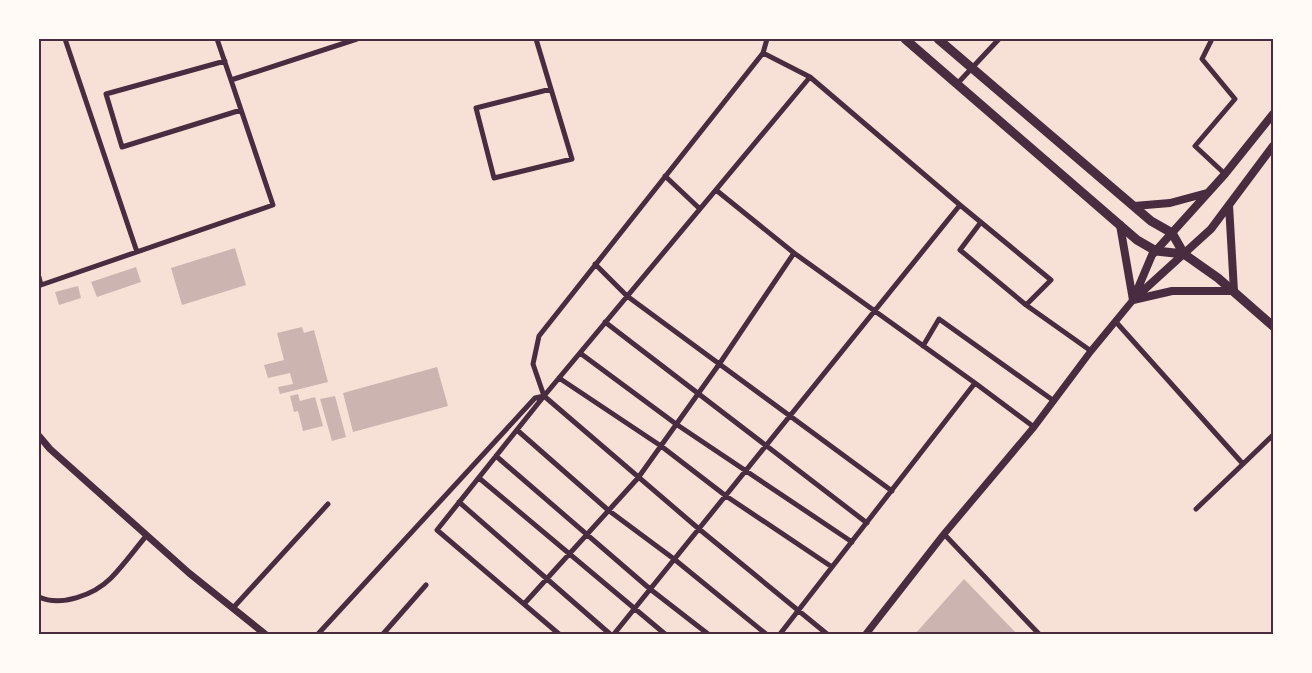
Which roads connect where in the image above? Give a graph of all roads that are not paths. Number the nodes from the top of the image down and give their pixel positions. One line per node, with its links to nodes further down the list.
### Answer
1 (65, 39): 32 (street)
2 (217, 39): 11 (street)
3 (357, 39): 14 (street)
4 (536, 39): 16 (street)
5 (767, 39): 10 (street)
6 (905, 39): 15 (highway)
7 (938, 39): 12 (highway)
8 (997, 39): 12 (street)
9 (1212, 39): 20 (street)
10 (763, 53): 13 (street); 21 (street)
11 (225, 61): 14 (street); 17 (street)
12 (972, 68): 15 (street); 26 (highway)
13 (810, 77): 22 (street); 24 (street)
14 (231, 80): 17 (street)
15 (957, 84): 29 (highway)
16 (551, 89): 16 (street)
17 (241, 110): 32 (street)
18 (1273, 114): 20 (main road)
19 (1273, 146): 25 (main road)
20 (1225, 174): 23 (main road)
21 (665, 176): 27 (street); 35 (street)
22 (716, 190): 27 (street); 33 (street)
23 (1209, 192): 26 (main road); 30 (main road)
24 (960, 205): 28 (street); 41 (street)
25 (1229, 205): 34 (main road); 37 (main road)
26 (1134, 206): 30 (highway)
27 (700, 209): 38 (street)
28 (981, 222): 40 (street); 40 (street)
29 (1120, 225): 31 (highway); 39 (main road)
30 (1172, 233): 31 (main road); 34 (highway)
31 (1156, 251): 34 (highway); 39 (main road)
32 (137, 252): 36 (street)
33 (794, 253): 41 (street); 48 (street)
34 (1184, 254): 37 (highway); 39 (main road)
35 (596, 264): 38 (street); 52 (street)
36 (39, 277)
37 (1234, 291): 39 (main road); 44 (highway)
38 (627, 296): 42 (street); 48 (street)
39 (1133, 300): 43 (street)
40 (1026, 306): 46 (street)
41 (874, 311): 45 (street); 54 (street)
42 (606, 322): 47 (street); 51 (street)
43 (1116, 322): 46 (street); 63 (street)
44 (1273, 326)
45 (923, 346): 50 (street); 53 (street)
46 (1090, 352): 53 (street)
47 (580, 353): 49 (street); 55 (street)
48 (720, 363): 51 (street); 54 (street)
49 (559, 378): 52 (street); 61 (street)
50 (975, 384): 56 (street); 67 (street)
51 (698, 394): 55 (street); 60 (street)
52 (544, 396): 57 (street); 66 (street); 91 (street)
53 (1054, 400): 56 (street)
54 (790, 416): 60 (street); 67 (street)
55 (676, 424): 61 (street); 64 (street)
56 (1034, 427): 76 (street)
57 (517, 430): 62 (street); 71 (street)
58 (1273, 435): 63 (street)
59 (39, 436): 77 (street)
60 (767, 444): 64 (street); 73 (street)
61 (661, 446): 66 (street); 68 (street)
62 (496, 456): 65 (street); 75 (street)
63 (1243, 464): 72 (street)
64 (745, 472): 68 (street); 78 (street)
65 (479, 478): 69 (street); 79 (street)
66 (638, 478): 71 (street); 74 (street)
67 (892, 491): 73 (street)
68 (726, 496): 74 (street); 81 (street)
69 (459, 502): 82 (street); 86 (street)
70 (328, 504): 87 (street)
71 (608, 510): 75 (street); 80 (street)
72 (1196, 510)
73 (866, 523): 78 (street)
74 (699, 529): 80 (street); 88 (street)
75 (587, 534): 79 (street); 84 (street)
76 (944, 534): 101 (street); 102 (street)
77 (146, 535): 85 (street); 87 (street)
78 (852, 542): 81 (street)
79 (570, 553): 82 (street); 89 (street)
80 (674, 559): 84 (street); 98 (street)
81 (832, 567): 88 (street)
82 (547, 578): 86 (street); 94 (street)
83 (426, 585): 92 (street)
84 (650, 589): 89 (street); 97 (street)
85 (39, 597)
86 (524, 604): 93 (street)
87 (233, 608): 90 (street)
88 (799, 609): 99 (street); 100 (street)
89 (634, 610): 95 (street); 96 (street)
90 (265, 634)
91 (318, 634)
92 (383, 634)
93 (559, 634)
94 (610, 634)
95 (614, 634)
96 (665, 634)
97 (708, 634)
98 (766, 634)
99 (780, 634)
100 (827, 634)
101 (866, 634)
102 (1039, 634)

